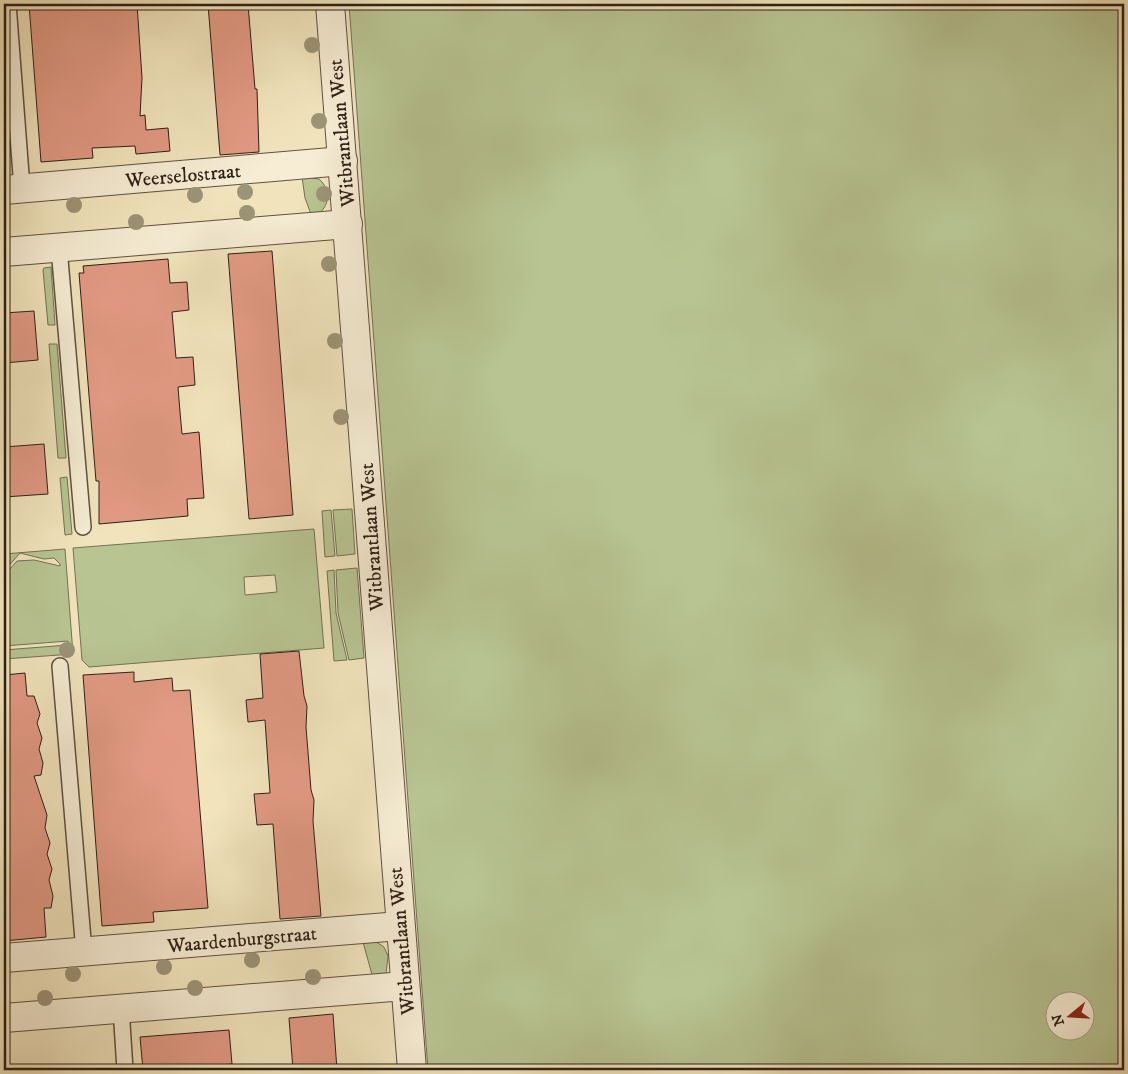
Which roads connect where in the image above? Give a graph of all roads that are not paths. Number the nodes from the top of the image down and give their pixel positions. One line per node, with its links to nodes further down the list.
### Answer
1 (8, 4): 4 (lane, Weerselostraat)
2 (330, 4): 3 (street, Witbrantlaan West)
3 (343, 161): 4 (street, Weerselostraat); 5 (street, Witbrantlaan West)
4 (13, 189)
5 (348, 224): 6 (street); 10 (street, Witbrantlaan West)
6 (59, 248): 7 (street); 8 (lane)
7 (4, 252)
8 (83, 527)
9 (60, 666): 11 (lane)
10 (400, 926): 11 (street, Waardenburgstraat); 13 (street, Witbrantlaan West)
11 (84, 952): 12 (street, Waardenburgstraat)
12 (4, 958)
13 (405, 986): 14 (street); 17 (street, Witbrantlaan West)
14 (121, 1008): 15 (street); 16 (lane)
15 (4, 1018)
16 (125, 1070)
17 (412, 1070)

